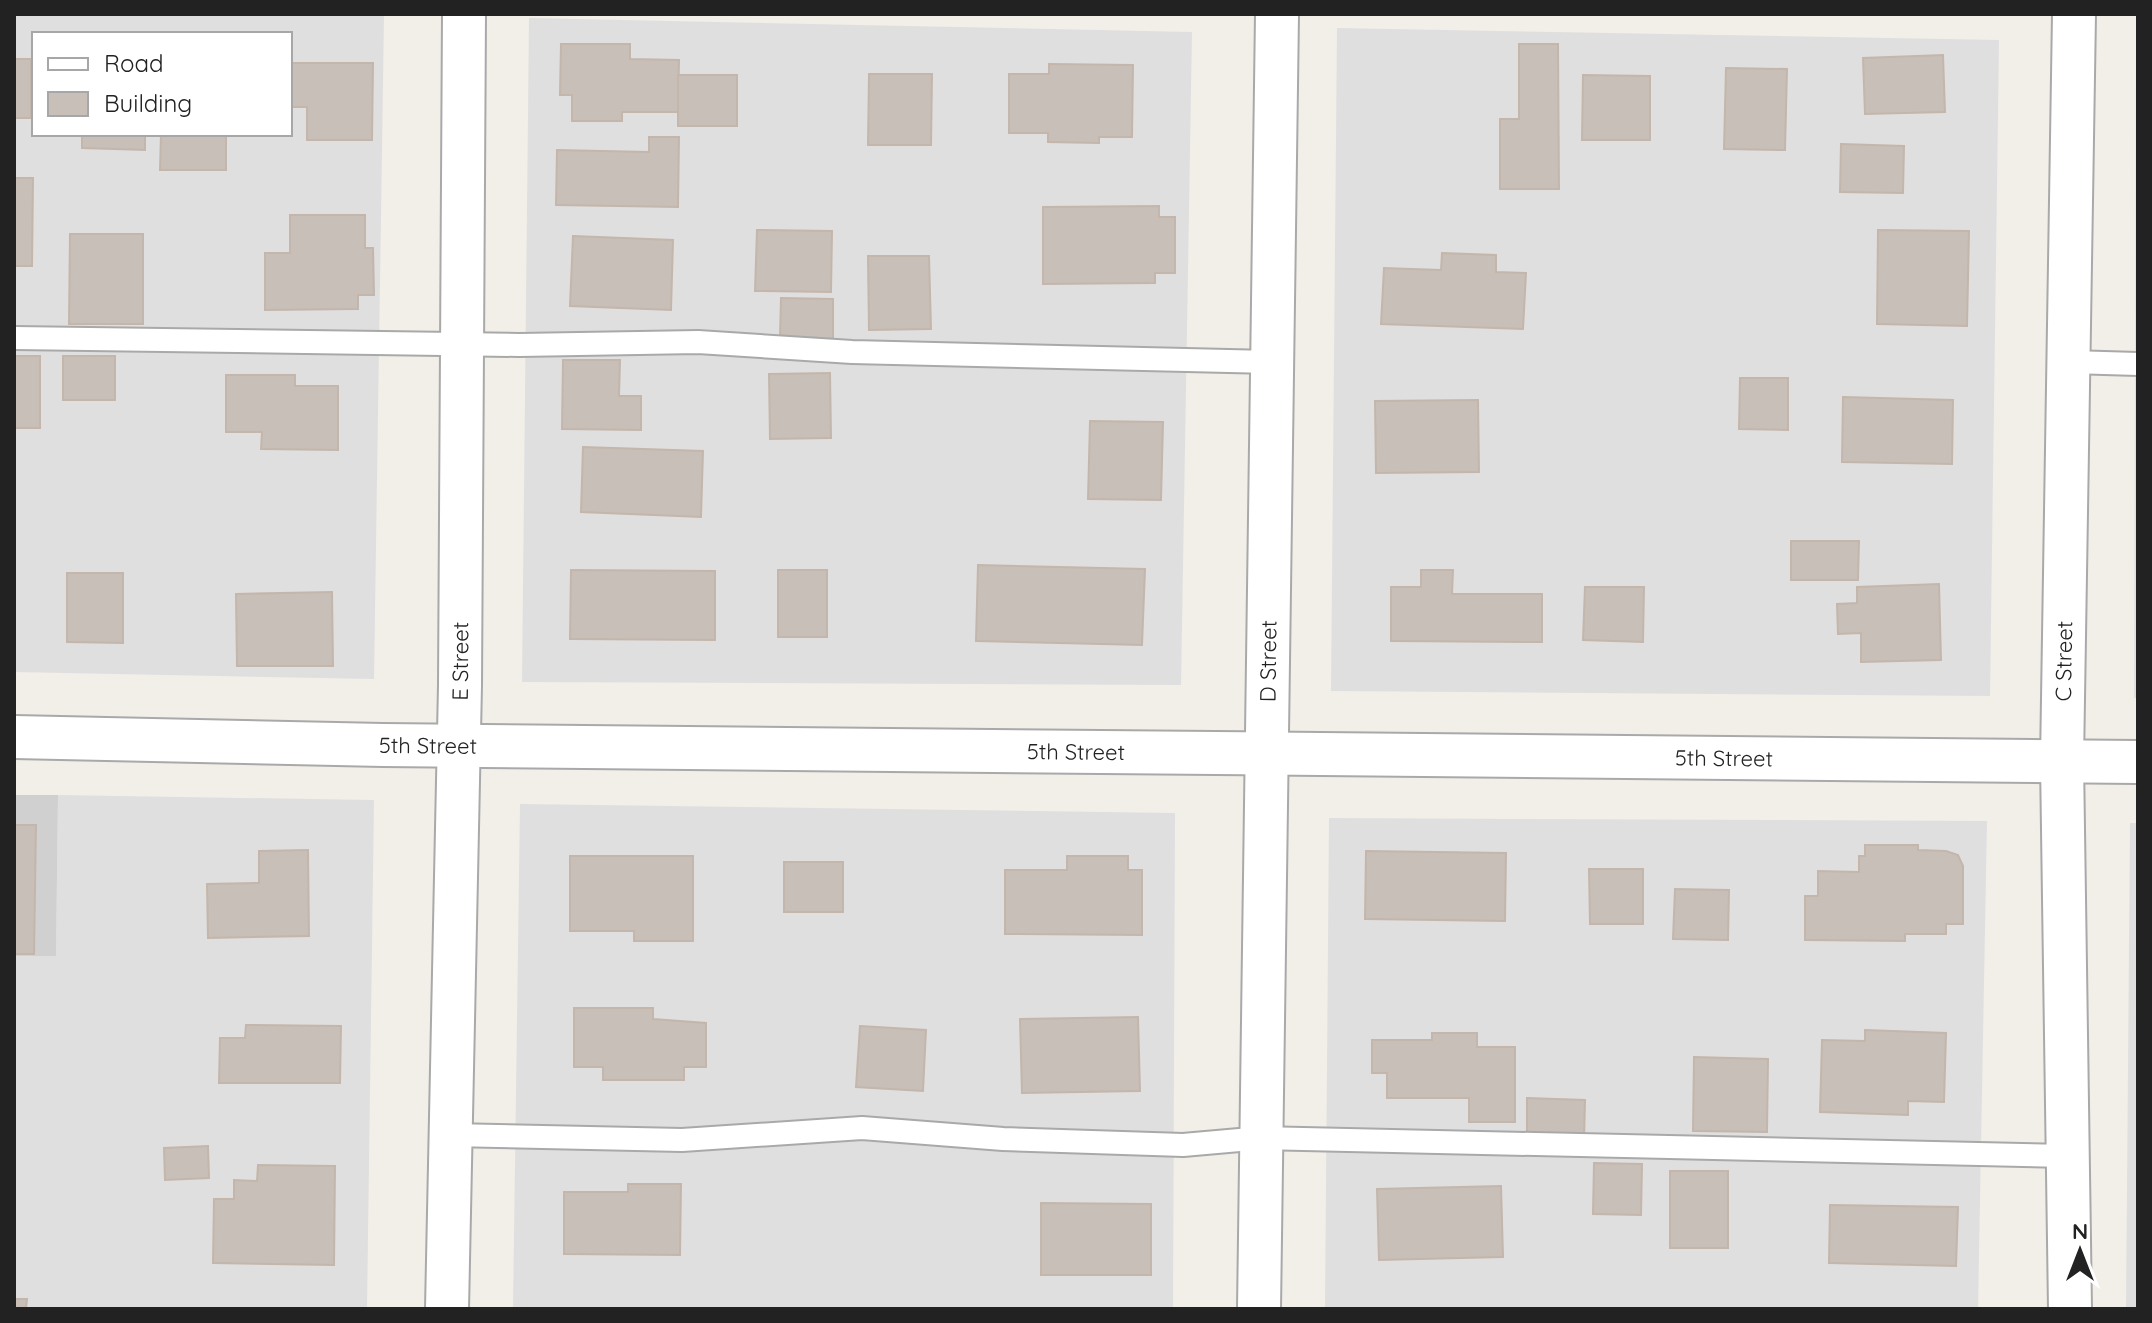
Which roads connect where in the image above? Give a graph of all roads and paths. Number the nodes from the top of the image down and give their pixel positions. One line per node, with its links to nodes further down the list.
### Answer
1 (464, 14): 5 (street, E Street)
2 (1277, 14): 6 (street, D Street)
3 (2074, 14): 7 (street, C Street)
4 (14, 338): 5 (lane)
5 (460, 344): 6 (lane); 10 (street, E Street)
6 (1271, 362): 11 (street, D Street)
7 (2070, 362): 8 (lane); 12 (street, C Street)
8 (2138, 364)
9 (14, 737): 10 (street, 5th Street)
10 (458, 746): 11 (street, 5th Street); 14 (street, E Street)
11 (1266, 755): 12 (street, 5th Street); 15 (street, D Street)
12 (2062, 761): 13 (street, 5th Street); 16 (street, C Street)
13 (2138, 762)
14 (450, 1135): 15 (lane); 17 (street, E Street)
15 (1262, 1138): 16 (lane); 18 (street, D Street)
16 (2068, 1156): 19 (street, C Street)
17 (447, 1309)
18 (1259, 1309)
19 (2070, 1309)

